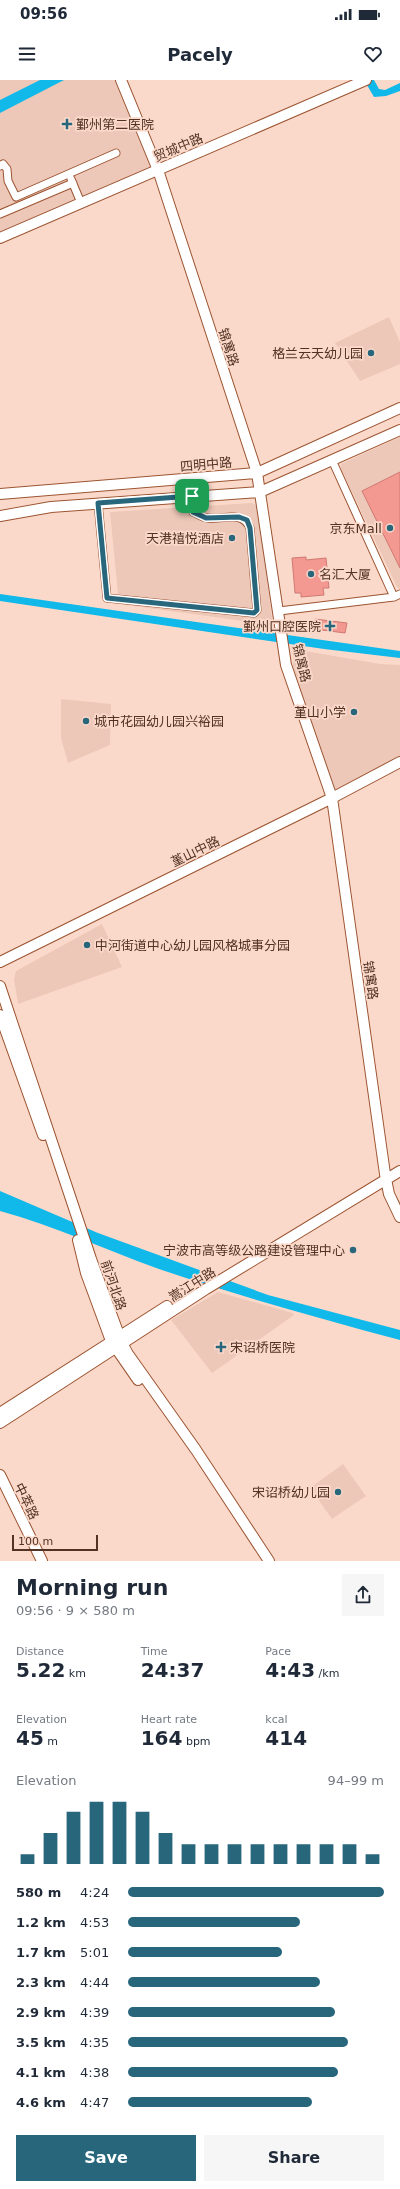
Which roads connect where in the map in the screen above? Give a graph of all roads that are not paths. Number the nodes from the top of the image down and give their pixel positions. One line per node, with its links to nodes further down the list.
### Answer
1 (121, 80): 5 (main road, 锦寓路)
2 (366, 80): 5 (main road, 贸城中路)
3 (116, 153): 6 (street)
4 (0, 166): 8 (street)
5 (158, 170): 9 (main road, 贸城中路); 16 (main road, 锦寓路)
6 (70, 175): 7 (street); 8 (street)
7 (73, 183): 9 (street); 10 (street)
8 (16, 197): 10 (street)
9 (81, 203): 12 (main road, 贸城中路)
10 (19, 205): 11 (street)
11 (0, 214)
12 (0, 238)
13 (400, 408): 16 (main road, 四明中路)
14 (400, 430): 15 (main road)
15 (332, 460): 17 (main road); 22 (street)
16 (257, 473): 17 (main road, 锦寓路); 18 (main road, 四明中路)
17 (260, 492): 19 (main road); 23 (main road, 锦寓路)
18 (0, 494)
19 (192, 496): 20 (main road); 20 (street)
20 (98, 503): 21 (main road)
21 (0, 516)
22 (397, 595): 23 (street)
23 (279, 611): 25 (main road, 锦寓路)
24 (400, 762): 25 (main road, 堇山中路)
25 (332, 798): 26 (main road, 堇山中路); 31 (main road, 锦寓路)
26 (0, 962)
27 (0, 986): 32 (main road, 前河北路)
28 (0, 1015): 32 (main road, 前河北路)
29 (400, 1165): 31 (main road, 嵩江中路)
30 (400, 1171): 31 (main road, 嵩江中路)
31 (386, 1177): 33 (main road, 锦寓路); 34 (main road, 嵩江中路)
32 (74, 1216): 34 (main road, 前河北路)
33 (400, 1217)
34 (116, 1342): 35 (main road, 嵩江中路); 36 (main road, 嵩江中路); 39 (main road, 前河北路); 40 (main road, 前河北路)
35 (0, 1413)
36 (0, 1423)
37 (0, 1475): 38 (main road, 中萃路)
38 (42, 1561)
39 (264, 1561)
40 (269, 1561)

